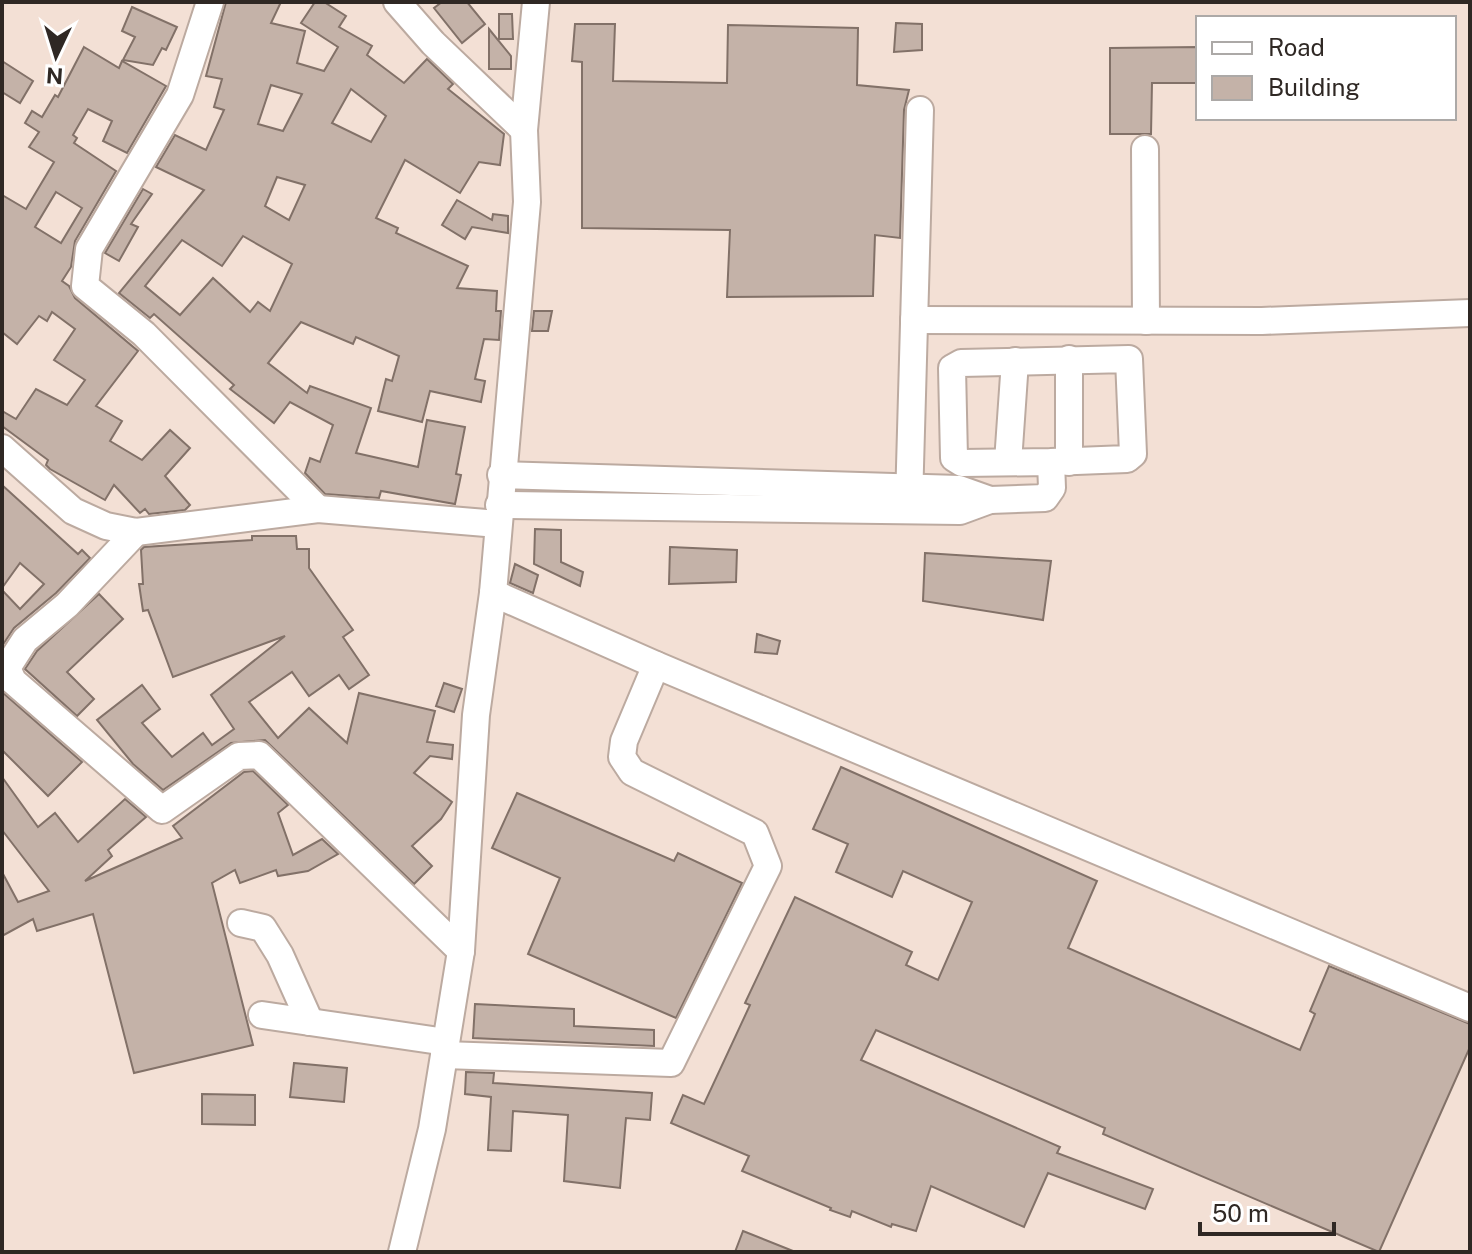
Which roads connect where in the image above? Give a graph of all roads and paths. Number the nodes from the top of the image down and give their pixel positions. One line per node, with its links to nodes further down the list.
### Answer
1 (210, 2): 21 (street)
2 (397, 2): 5 (street)
3 (536, 2): 5 (street)
4 (920, 110): 8 (street)
5 (524, 130): 15 (street)
6 (1145, 149): 9 (street)
7 (1470, 313): 9 (street)
8 (914, 320): 9 (street); 18 (street)
9 (1146, 321)
10 (1069, 359): 11 (street); 14 (street); 14 (street)
11 (1015, 361): 13 (street); 13 (street)
12 (2, 448): 23 (street)
13 (1008, 462): 14 (street)
14 (1060, 462): 18 (street)
15 (501, 475): 16 (street); 22 (street)
16 (582, 477): 17 (street); 19 (street)
17 (710, 481): 18 (street); 20 (street)
18 (909, 498): 20 (street)
19 (582, 506): 20 (street); 22 (street)
20 (711, 508)
21 (318, 509): 22 (street); 23 (street)
22 (498, 515): 24 (street)
23 (136, 532): 27 (street)
24 (493, 593): 25 (street); 27 (street)
25 (656, 665): 28 (street); 31 (street)
26 (241, 923): 30 (street)
27 (461, 951): 31 (street)
28 (1470, 1008)
29 (262, 1015): 30 (street)
30 (310, 1022): 31 (street)
31 (445, 1048): 32 (street)
32 (402, 1252)

